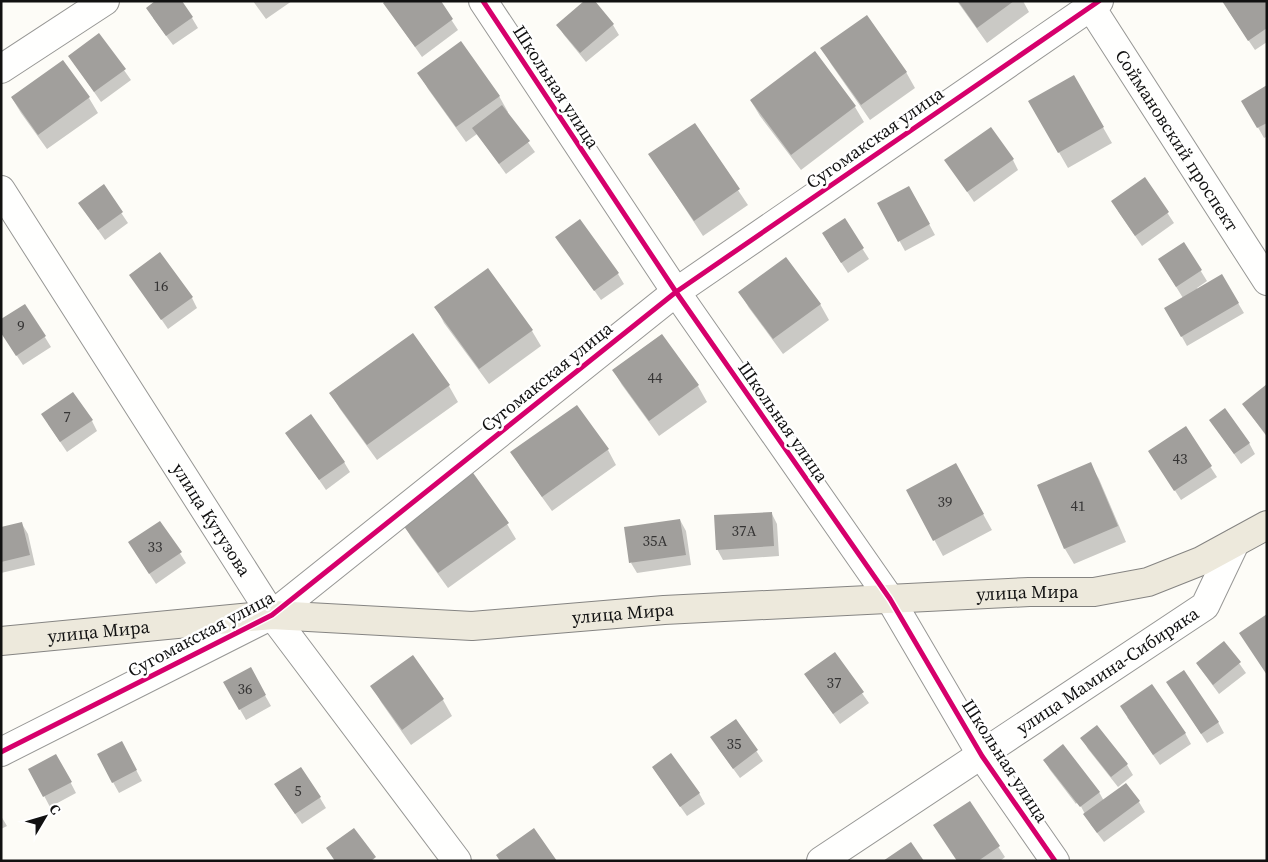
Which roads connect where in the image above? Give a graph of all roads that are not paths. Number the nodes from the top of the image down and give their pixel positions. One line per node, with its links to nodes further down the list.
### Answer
1 (105, 1): 4 (street)
2 (484, 1): 7 (street, Школьная улица)
3 (1092, 3): 6 (street, Соймановский проспект); 7 (street, Сугомакская улица)
4 (1, 69)
5 (1, 190): 11 (street, улица Кутузова)
6 (1267, 281)
7 (676, 292): 10 (street, Школьная улица); 11 (street, Сугомакская улица)
8 (1267, 525): 9 (main road)
9 (1235, 543): 10 (main road, улица Мира); 14 (street, улица Мамина-Сибиряка)
10 (890, 599): 11 (main road, улица Мира); 14 (street, Школьная улица)
11 (272, 615): 12 (main road, улица Мира); 13 (street, Сугомакская улица); 15 (street, улица Кутузова)
12 (1, 641)
13 (1, 752)
14 (982, 756): 16 (street, улица Мамина-Сибиряка); 17 (street, Школьная улица)
15 (457, 861)
16 (821, 861)
17 (1055, 861)

